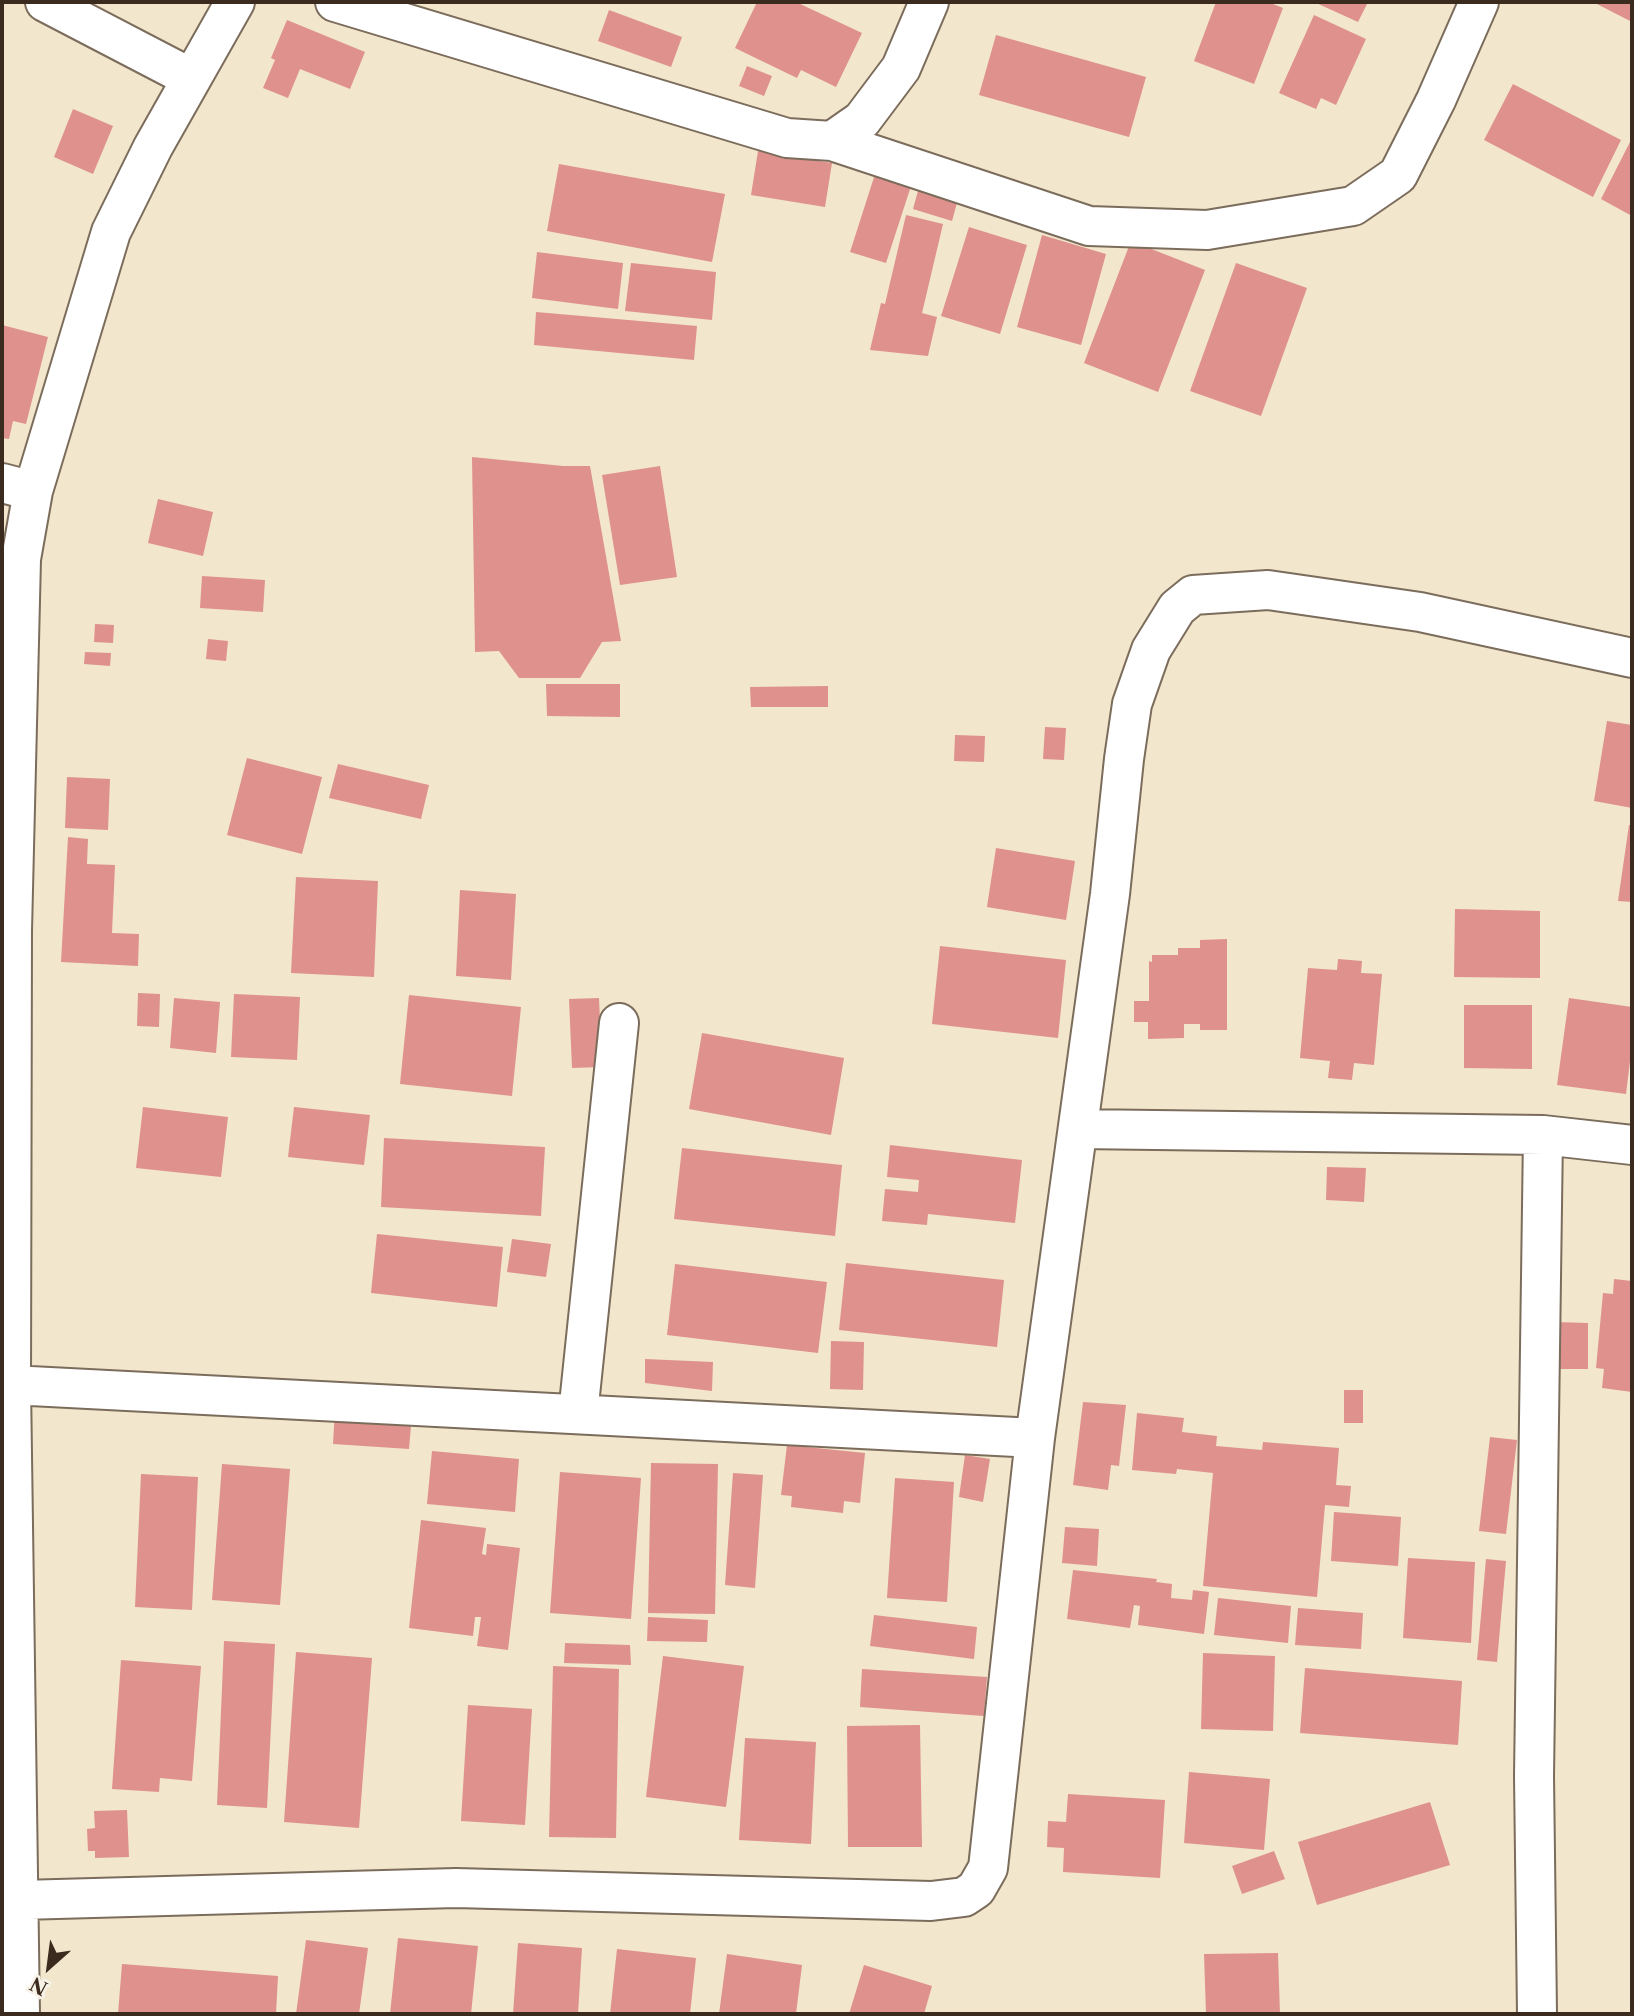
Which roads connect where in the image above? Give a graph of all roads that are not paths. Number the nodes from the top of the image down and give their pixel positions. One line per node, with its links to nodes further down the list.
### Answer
1 (45, 2): 6 (street)
2 (235, 2): 6 (street)
3 (335, 2): 7 (street)
4 (929, 2): 7 (street)
5 (1479, 2): 7 (street)
6 (191, 78): 8 (street)
7 (832, 141)
8 (17, 487): 14 (street)
9 (1632, 658): 11 (street)
10 (619, 1023): 15 (street)
11 (1078, 1129): 12 (street); 16 (street)
12 (1543, 1135): 13 (street); 19 (street)
13 (1632, 1144)
14 (11, 1385): 15 (street); 17 (street)
15 (578, 1414): 16 (street)
16 (1035, 1438): 17 (street)
17 (21, 1900): 18 (street)
18 (20, 2014)
19 (1537, 2014)

